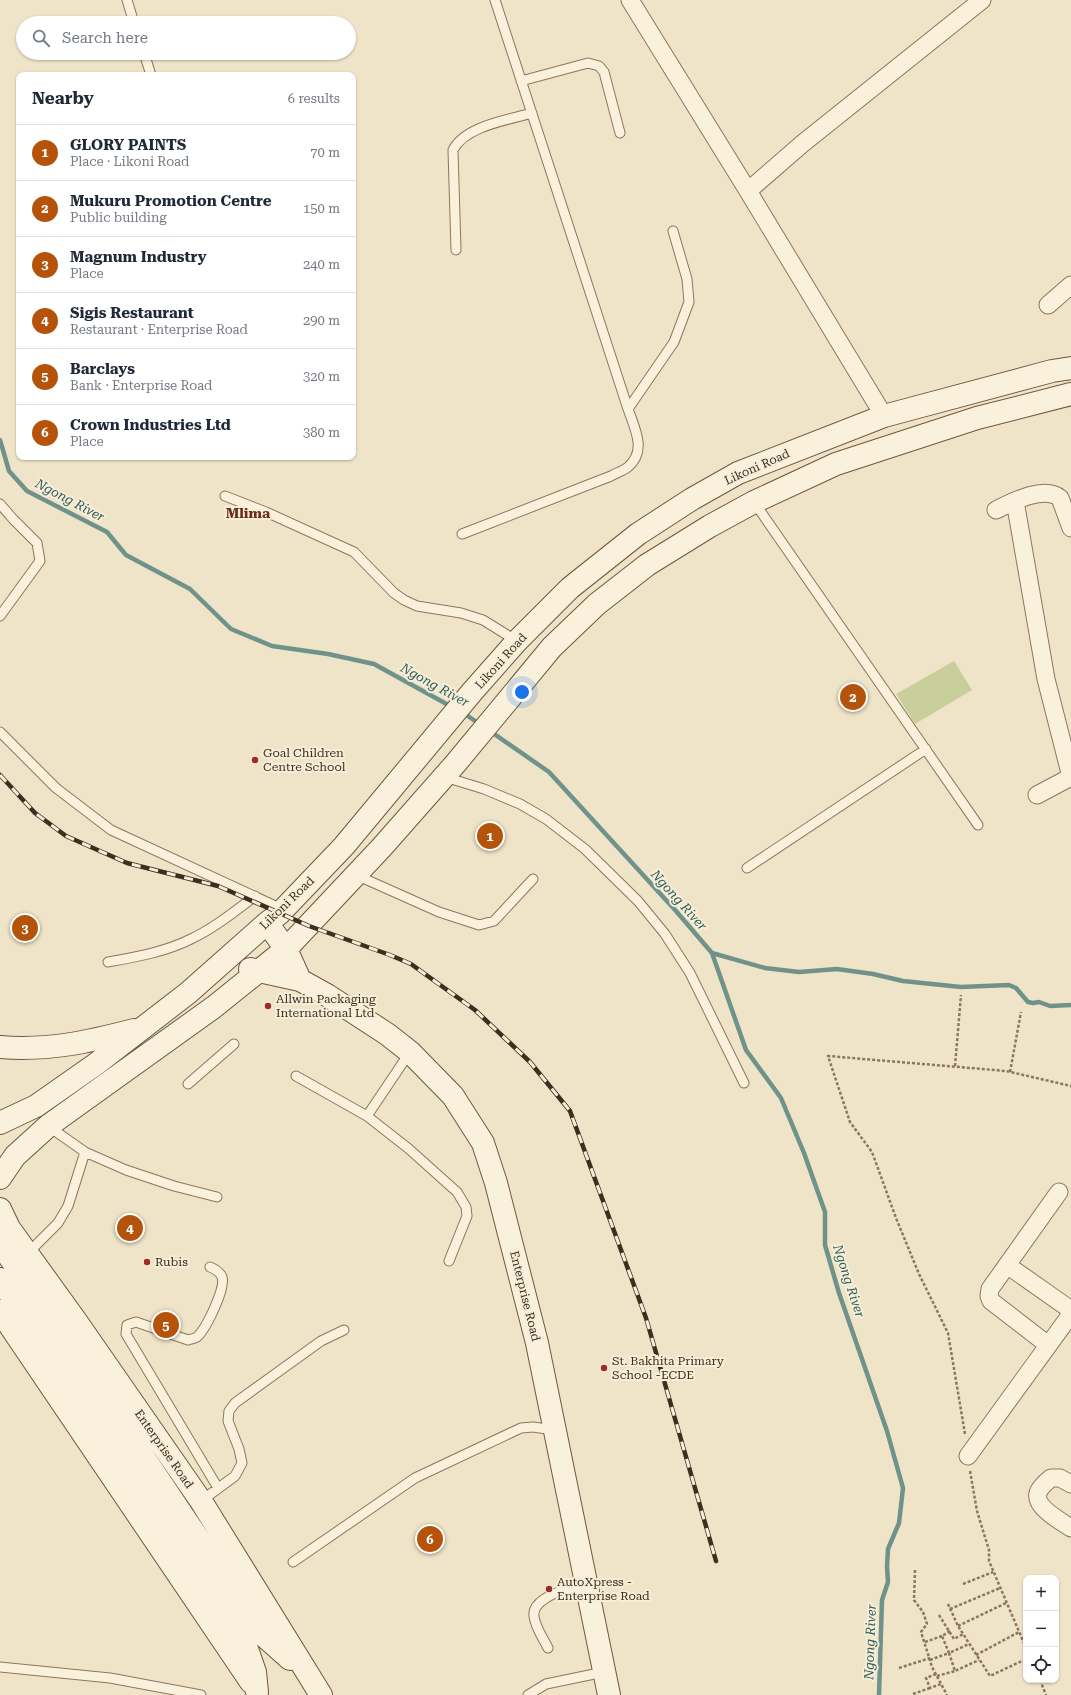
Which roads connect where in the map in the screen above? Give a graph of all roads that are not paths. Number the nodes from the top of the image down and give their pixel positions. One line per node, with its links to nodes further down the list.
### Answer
1 (127, 0): 5 (lane)
2 (495, 0): 8 (lane)
3 (630, 0): 11 (street)
4 (982, 0): 11 (street)
5 (132, 16)
6 (146, 60): 7 (lane)
7 (150, 72)
8 (521, 81): 9 (lane); 10 (lane)
9 (532, 113): 13 (lane); 18 (lane)
10 (620, 134)
11 (748, 191): 19 (street)
12 (673, 231): 18 (lane)
13 (456, 250)
14 (1071, 286): 15 (street)
15 (1048, 305)
16 (1071, 368): 19 (main road, Likoni Road)
17 (1071, 394): 22 (main road)
18 (628, 409): 26 (lane)
19 (884, 416): 28 (main road, Likoni Road)
20 (225, 496): 28 (lane)
21 (1015, 501): 24 (street); 25 (street); 32 (street)
22 (754, 502): 30 (lane); 31 (main road)
23 (0, 504): 27 (lane)
24 (996, 510)
25 (1071, 528)
26 (462, 534)
27 (0, 616)
28 (517, 641): 39 (main road, Likoni Road)
29 (0, 732): 38 (lane)
30 (926, 749): 34 (lane); 35 (lane)
31 (450, 770): 36 (main road); 51 (lane)
32 (1071, 777): 33 (street)
33 (1037, 795)
34 (978, 825)
35 (747, 868)
36 (356, 875): 37 (lane); 41 (main road)
37 (533, 879)
38 (254, 896): 39 (lane); 42 (lane)
39 (284, 910): 40 (main road, Likoni Road)
40 (267, 923): 41 (main road); 43 (main road, Likoni Road)
41 (286, 949): 44 (main road); 45 (main road)
42 (108, 962)
43 (222, 963): 44 (main road, Enterprise Road); 46 (main road, Likoni Road)
44 (259, 970): 45 (main road, Enterprise Road); 55 (main road)
45 (300, 980): 49 (main road, Enterprise Road)
46 (143, 1028): 48 (main road); 54 (main road, Likoni Road)
47 (234, 1044): 52 (lane)
48 (0, 1047)
49 (410, 1052): 53 (lane); 75 (main road, Enterprise Road)
50 (296, 1076): 53 (lane)
51 (744, 1083)
52 (188, 1084)
53 (367, 1116): 66 (lane)
54 (4, 1121): 56 (main road, Likoni Road)
55 (48, 1126): 56 (main road); 57 (lane)
56 (26, 1145): 60 (main road)
57 (85, 1152): 62 (lane); 65 (lane)
58 (0, 1163): 59 (main road)
59 (0, 1174)
60 (0, 1178)
61 (1059, 1192): 67 (street)
62 (217, 1198)
63 (0, 1209): 65 (main road, Enterprise Road)
64 (0, 1243): 85 (main road)
65 (28, 1254): 79 (main road, Enterprise Road)
66 (449, 1261)
67 (1007, 1264): 71 (street); 74 (street)
68 (210, 1267): 78 (lane)
69 (0, 1279): 87 (main road)
70 (0, 1310): 87 (main road)
71 (1071, 1310)
72 (1071, 1314): 74 (street)
73 (344, 1330): 78 (lane)
74 (1048, 1345): 76 (street)
75 (554, 1430): 81 (lane); 82 (main road, Enterprise Road)
76 (968, 1456)
77 (1071, 1484): 80 (street)
78 (218, 1488): 79 (lane)
79 (200, 1501): 85 (main road, Enterprise Road)
80 (1071, 1528)
81 (293, 1562)
82 (587, 1588): 83 (lane); 86 (main road, Enterprise Road)
83 (548, 1648)
84 (0, 1667): 88 (lane)
85 (304, 1669): 89 (main road, Enterprise Road)
86 (604, 1672): 90 (lane); 91 (main road, Enterprise Road)
87 (258, 1694)
88 (201, 1695)
89 (321, 1695)
90 (528, 1695)
91 (609, 1695)

